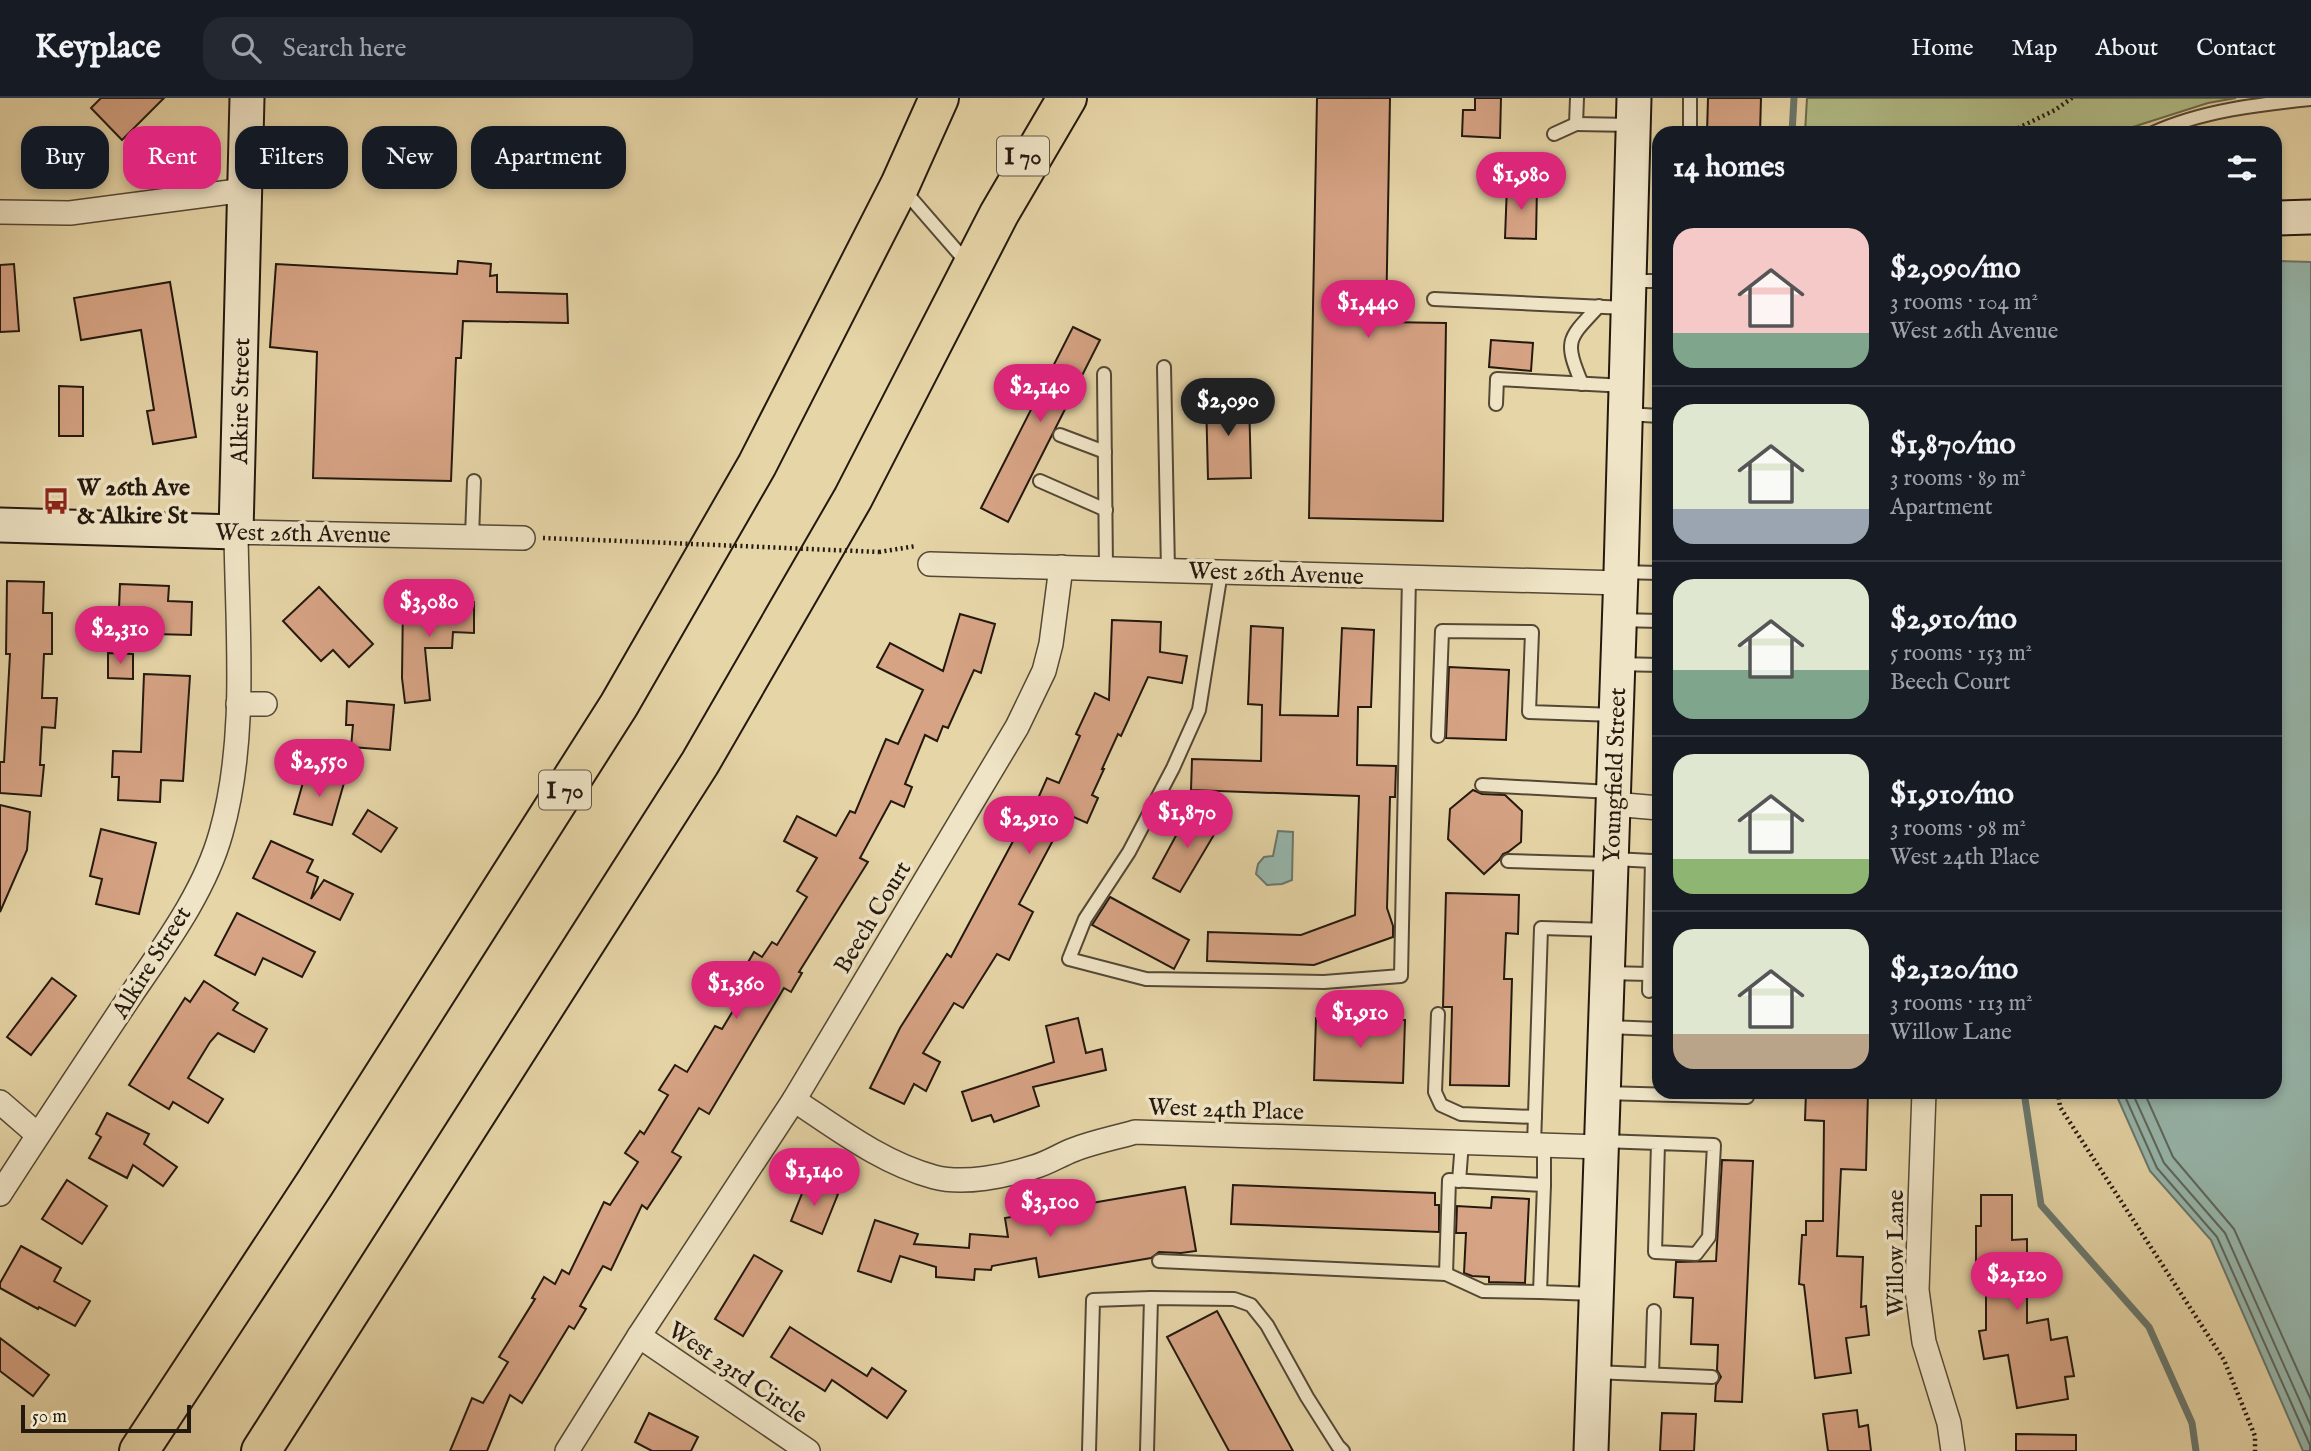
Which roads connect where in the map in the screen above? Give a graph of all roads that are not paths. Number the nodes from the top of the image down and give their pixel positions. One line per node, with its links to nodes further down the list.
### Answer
1 (247, 98): 14 (street, Alkire Street)
2 (939, 98): 13 (highway, I 70)
3 (1046, 98): 16 (highway, I 70)
4 (1067, 98): 16 (highway)
5 (1577, 98): 9 (lane)
6 (1690, 98): 10 (lane)
7 (2311, 99): 11 (lane)
8 (1634, 112): 9 (lane); 19 (street, Youngfield Street)
9 (1576, 124): 12 (lane)
10 (1690, 126)
11 (2168, 126)
12 (1554, 134)
13 (900, 185): 20 (lane); 92 (highway, I 70)
14 (245, 190): 15 (street); 35 (street, Alkire Street)
15 (0, 212)
16 (999, 214): 20 (highway, I 70)
17 (2311, 217): 18 (street)
18 (2282, 218)
19 (1645, 226): 21 (street, Youngfield Street)
20 (972, 267): 93 (highway, I 70)
21 (1629, 294): 22 (lane); 25 (lane); 26 (street, Youngfield Street)
22 (1434, 299)
23 (1164, 367): 41 (lane)
24 (1104, 374): 30 (lane)
25 (1582, 384): 26 (lane); 27 (lane)
26 (1626, 400): 28 (lane); 45 (street, Youngfield Street)
27 (1496, 404)
28 (1652, 413)
29 (1060, 435): 30 (lane)
30 (1105, 452): 33 (lane)
31 (474, 481): 36 (lane)
32 (1040, 481): 33 (lane)
33 (1106, 510): 40 (lane)
34 (0, 525): 35 (street, West 26th Avenue)
35 (236, 532): 36 (street, West 26th Avenue); 50 (street, Alkire Street)
36 (472, 537): 37 (street, West 26th Avenue)
37 (523, 538)
38 (925, 555): 39 (street, West 26th Avenue)
39 (1061, 567): 40 (street, West 26th Avenue); 71 (street, Beech Court)
40 (1106, 568): 41 (street, West 26th Avenue)
41 (1168, 570): 42 (street, West 26th Avenue)
42 (1221, 572): 44 (street, West 26th Avenue); 44 (lane)
43 (1652, 574): 45 (lane)
44 (1409, 577): 45 (street, West 26th Avenue)
45 (1621, 577): 46 (street, Youngfield Street)
46 (1620, 620): 47 (lane); 48 (street, Youngfield Street)
47 (1652, 621)
48 (1618, 664): 49 (lane); 52 (street, Youngfield Street)
49 (1652, 665)
50 (238, 704): 51 (street); 74 (street, Alkire Street)
51 (265, 704)
52 (1616, 715): 53 (lane); 55 (street, Youngfield Street)
53 (1438, 736)
54 (1482, 785): 55 (lane)
55 (1613, 798): 56 (street); 58 (street, Youngfield Street)
56 (1652, 806)
57 (1508, 861): 58 (lane)
58 (1611, 862): 59 (lane); 61 (street, Youngfield Street)
59 (1652, 862)
60 (1652, 929): 63 (lane)
61 (1608, 930): 62 (street, Youngfield Street); 73 (lane)
62 (1607, 973): 63 (lane); 66 (street, Youngfield Street)
63 (1650, 974): 64 (lane)
64 (1649, 991)
65 (1438, 1014): 73 (lane)
66 (1605, 1027): 67 (lane); 68 (street, Youngfield Street)
67 (1652, 1029)
68 (1603, 1093): 69 (lane); 77 (street, Youngfield Street)
69 (1652, 1094)
70 (1924, 1099): 100 (street, Willow Lane)
71 (794, 1100): 75 (street, West 24th Place); 88 (street, Beech Court)
72 (0, 1102): 74 (street)
73 (1535, 1117): 78 (lane)
74 (38, 1135): 81 (street, Alkire Street)
75 (1462, 1142): 78 (street, West 24th Place); 79 (lane)
76 (1658, 1143): 76 (lane); 77 (lane)
77 (1601, 1144): 78 (street, West 24th Place); 85 (street, Youngfield Street)
78 (1539, 1145): 80 (lane)
79 (1459, 1181): 80 (lane); 83 (lane)
80 (1544, 1185): 84 (lane)
81 (0, 1194)
82 (1159, 1261): 83 (lane)
83 (1446, 1274): 84 (lane)
84 (1540, 1292): 85 (lane)
85 (1596, 1294): 89 (street, Youngfield Street)
86 (1151, 1298): 96 (lane); 97 (lane); 98 (lane)
87 (1654, 1311): 90 (lane)
88 (639, 1336): 94 (street, Beech Court); 95 (street, West 23rd Circle)
89 (1593, 1372): 90 (lane); 99 (street, Youngfield Street)
90 (1652, 1374): 91 (lane)
91 (1712, 1377)
92 (139, 1451)
93 (261, 1451)
94 (567, 1451)
95 (808, 1451)
96 (1090, 1451)
97 (1147, 1451)
98 (1343, 1451)
99 (1591, 1451)
100 (1953, 1451)

